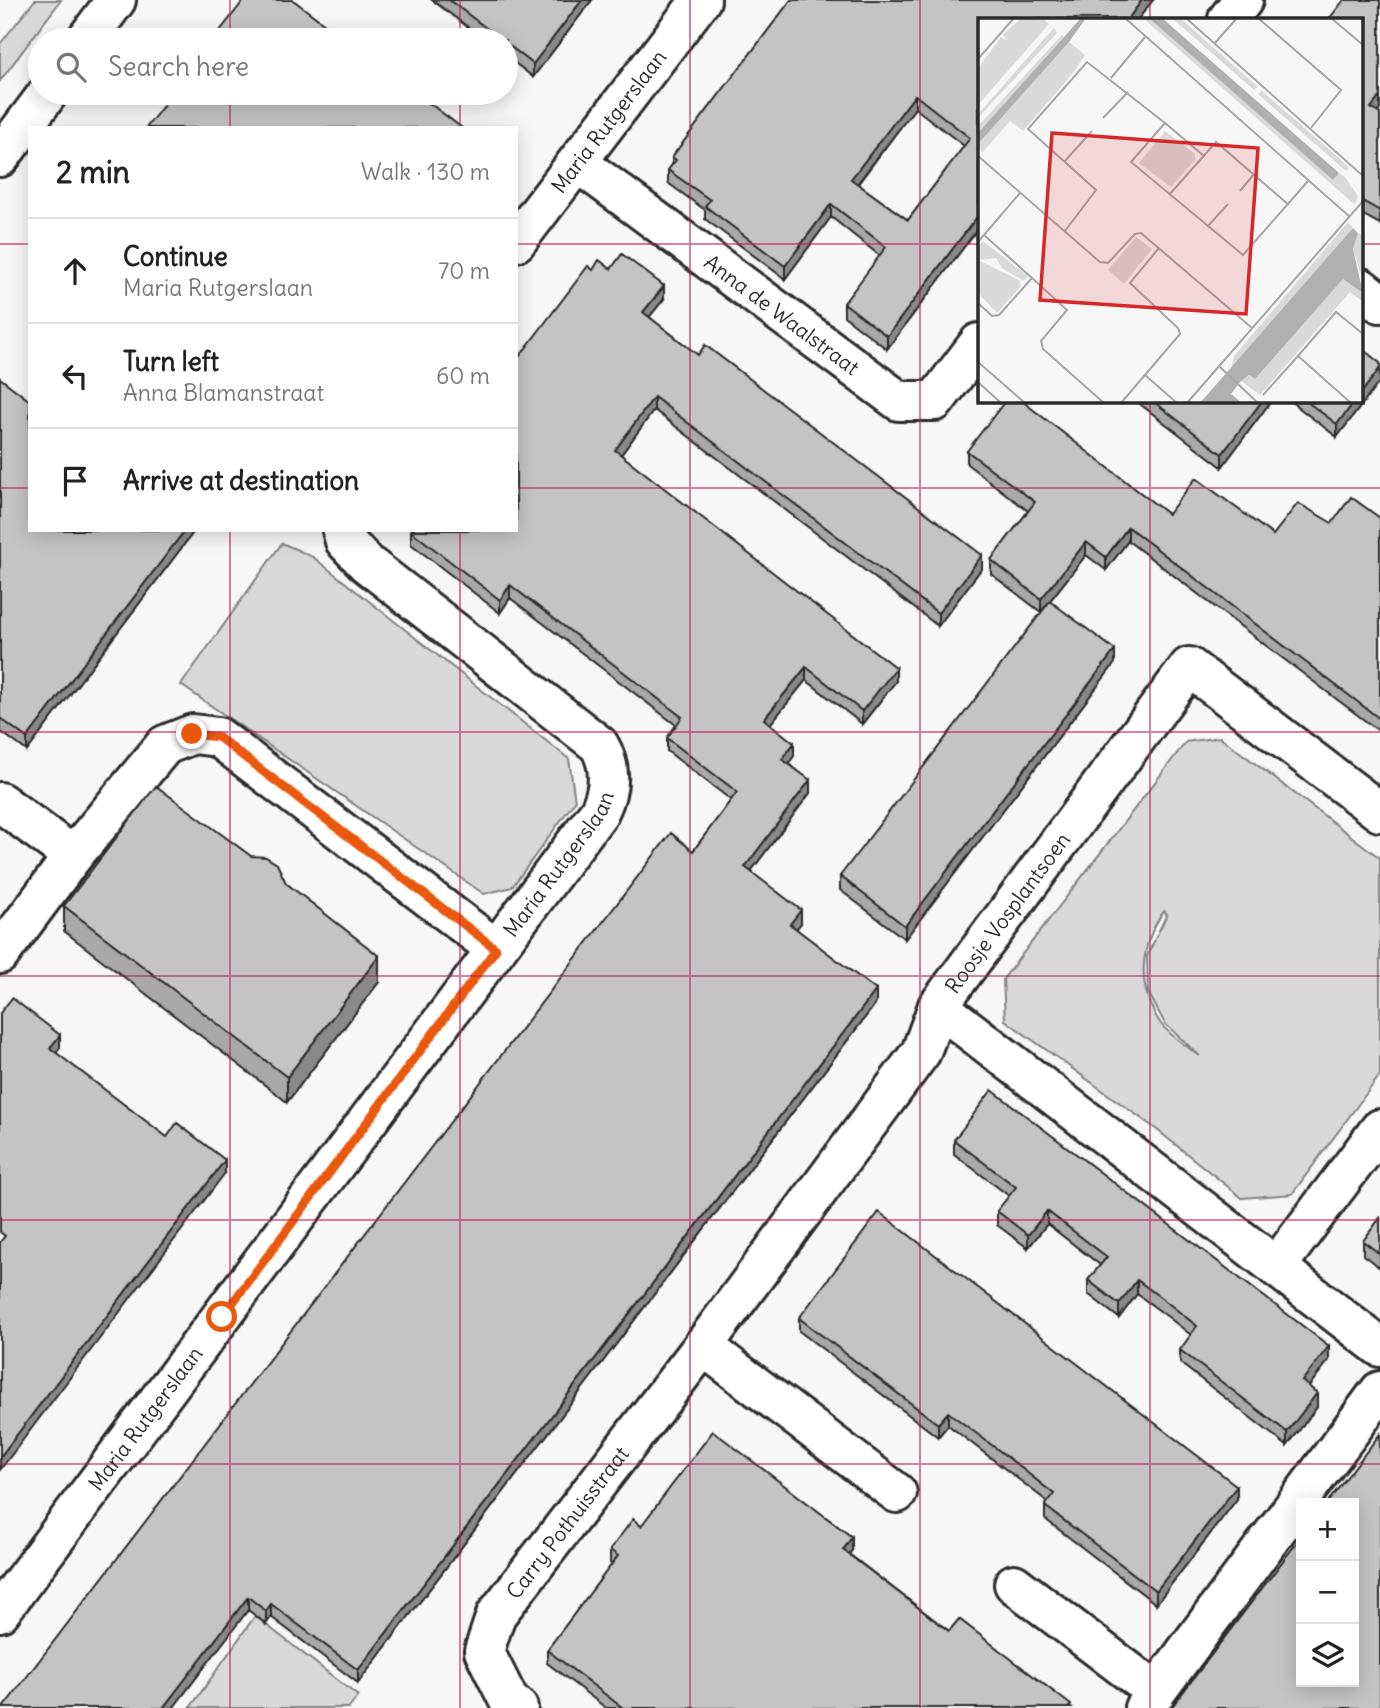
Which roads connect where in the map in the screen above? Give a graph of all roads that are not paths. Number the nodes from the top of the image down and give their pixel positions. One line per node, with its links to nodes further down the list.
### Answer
1 (116, 0): 5 (street)
2 (701, 0): 8 (street, Maria Rutgerslaan)
3 (1243, 0): 4 (street)
4 (1229, 18)
5 (95, 28)
6 (39, 105): 7 (street)
7 (0, 157)
8 (578, 163): 9 (street, Maria Rutgerslaan); 12 (street, Anna de Waalstraat)
9 (518, 239)
10 (1362, 289): 11 (street)
11 (1380, 303)
12 (978, 344)
13 (343, 532): 17 (street, Maria Rutgerslaan)
14 (0, 802): 16 (street)
15 (1380, 812): 19 (street, Roosje Vosplantsoen)
16 (73, 856): 17 (street); 18 (street)
17 (496, 949): 27 (street, Maria Rutgerslaan)
18 (0, 954)
19 (938, 1006): 21 (street, Roosje Vosplantsoen); 22 (street, Carry Pothuisstraat)
20 (1380, 1129): 21 (street)
21 (1276, 1267): 23 (street, Roosje Vosplantsoen)
22 (704, 1346): 25 (street); 29 (street, Carry Pothuisstraat)
23 (1380, 1347)
24 (1380, 1391): 28 (street)
25 (897, 1493)
26 (1014, 1584): 28 (street)
27 (0, 1612)
28 (1150, 1700)
29 (518, 1708)

